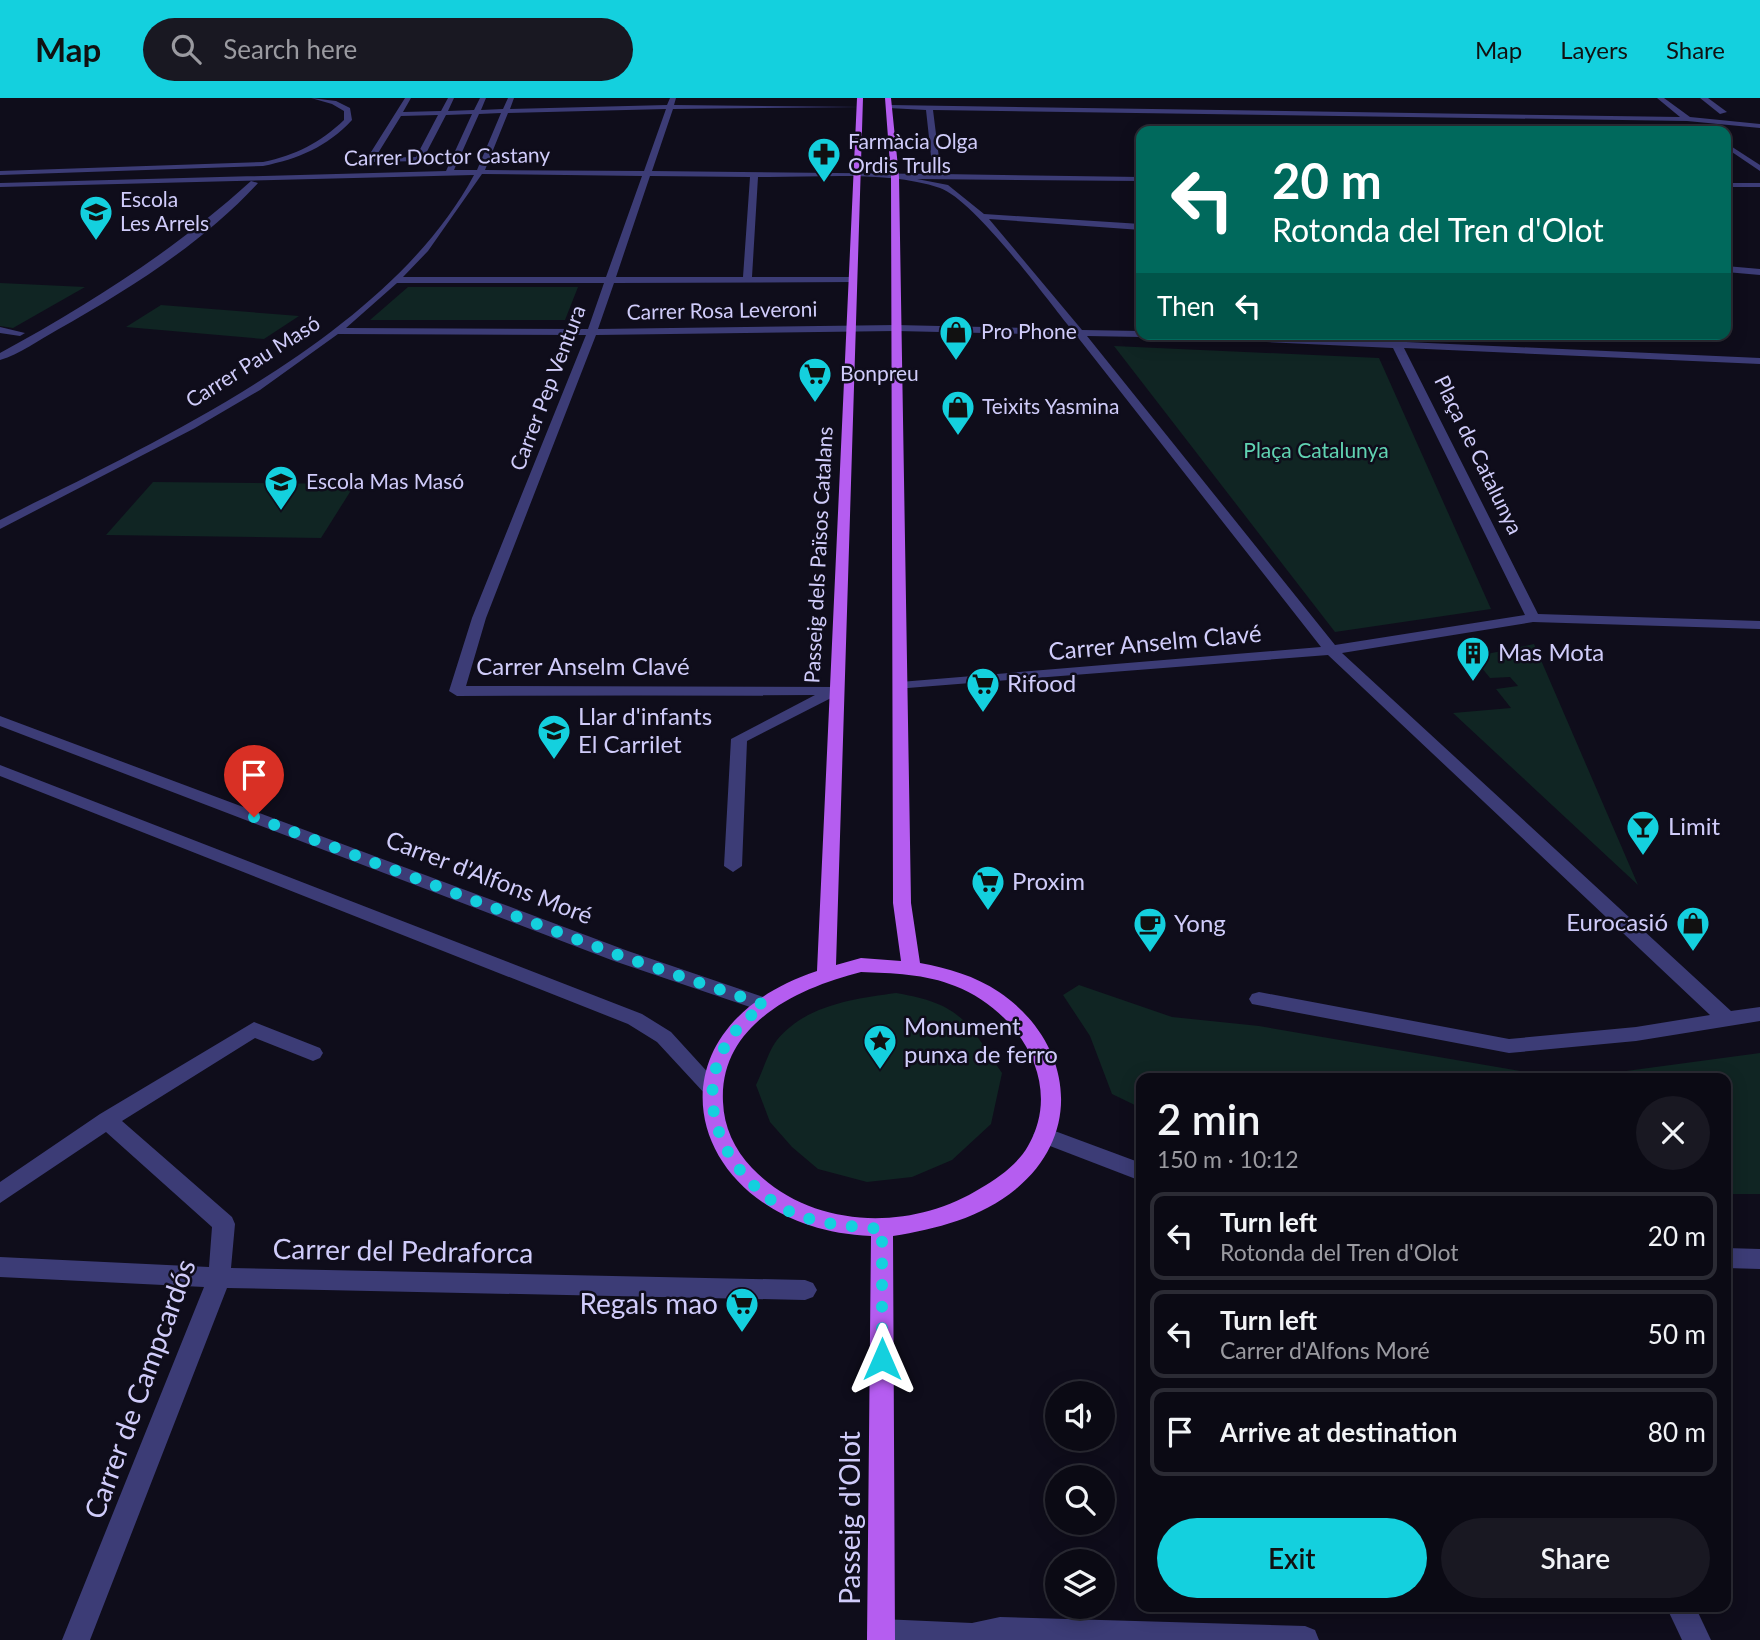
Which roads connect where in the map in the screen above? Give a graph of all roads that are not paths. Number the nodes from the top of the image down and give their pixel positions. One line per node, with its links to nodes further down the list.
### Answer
1 (314, 98): 28 (street)
2 (408, 98): 19 (street)
3 (451, 98): 18 (street)
4 (483, 98): 15 (street)
5 (511, 98): 16 (street, Carrer Pau Masó)
6 (957, 98): 14 (street)
7 (1660, 98): 21 (street)
8 (1703, 98): 17 (street)
9 (671, 102): 10 (street); 16 (street); 27 (street, Carrer Pep Ventura)
10 (860, 102): 31 (main road, Passeig dels Països Catalans)
11 (889, 102): 13 (street); 32 (main road)
12 (1416, 106): 20 (street)
13 (929, 107): 14 (street); 33 (street)
14 (960, 108): 20 (street)
15 (477, 111): 16 (street); 18 (street); 29 (street)
16 (505, 111): 26 (street, Carrer Pau Masó)
17 (1723, 112)
18 (443, 113): 19 (street); 19 (street)
19 (398, 114)
20 (1423, 115): 21 (street)
21 (1687, 119): 22 (street); 23 (street)
22 (1698, 126)
23 (1760, 126)
24 (1731, 149): 25 (street)
25 (1760, 169)
26 (479, 172): 27 (street, Carrer Doctor Castany); 29 (street, Carrer Doctor Castany); 44 (street, Carrer Pau Masó)
27 (646, 172): 30 (street, Carrer Doctor Castany); 43 (street, Carrer Pep Ventura)
28 (0, 173)
29 (449, 173): 36 (street, Carrer Doctor Castany)
30 (754, 174): 31 (street, Carrer Doctor Castany); 45 (street)
31 (857, 176): 32 (street, Carrer Doctor Castany); 46 (main road, Passeig dels Països Catalans)
32 (895, 177): 33 (street); 39 (street); 47 (main road)
33 (937, 177): 34 (street)
34 (1136, 179)
35 (254, 183): 57 (street)
36 (0, 185)
37 (1731, 185): 38 (street)
38 (1760, 185)
39 (982, 216): 40 (street); 51 (street)
40 (1136, 227)
41 (1731, 269): 42 (street)
42 (1760, 272)
43 (609, 279): 44 (street); 45 (street); 52 (street, Carrer Pep Ventura)
44 (395, 280): 50 (street, Carrer Pau Masó)
45 (747, 280): 46 (street)
46 (853, 280): 48 (main road, Passeig dels Països Catalans)
47 (896, 328): 48 (street, Carrer Rosa Leveroni); 51 (street); 63 (main road)
48 (851, 329): 52 (street, Carrer Rosa Leveroni); 64 (main road, Passeig dels Països Catalans)
49 (0, 330): 53 (street)
50 (338, 331): 52 (street, Carrer Rosa Leveroni); 59 (street, Carrer Pau Masó)
51 (1078, 331): 54 (street); 62 (street)
52 (592, 332): 65 (street, Carrer Pep Ventura)
53 (20, 333)
54 (1136, 334)
55 (1288, 340): 56 (street)
56 (1397, 345): 58 (street); 60 (street, Plaça de Catalunya)
57 (0, 357)
58 (1760, 361)
59 (0, 525)
60 (1533, 618): 61 (street); 62 (street)
61 (1760, 625)
62 (1331, 650): 63 (street, Carrer Anselm Clavé); 74 (street)
63 (900, 686): 69 (main road)
64 (835, 690): 65 (street, Carrer Anselm Clavé); 68 (street); 70 (main road, Passeig dels Països Catalans)
65 (457, 691)
66 (0, 721): 72 (street, Carrer d'Alfons Moré)
67 (0, 770): 76 (street)
68 (733, 866)
69 (911, 969): 70 (main road); 78 (main road)
70 (826, 973): 72 (main road)
71 (1259, 999): 74 (street)
72 (765, 1005): 76 (main road)
73 (1760, 1014): 74 (street)
74 (1727, 1019)
75 (313, 1053): 77 (street)
76 (713, 1089): 81 (main road)
77 (107, 1120): 80 (street); 85 (street, Carrer de Campcardós)
78 (1044, 1135): 79 (street); 81 (main road)
79 (1136, 1170)
80 (0, 1194)
81 (882, 1229): 88 (main road, Passeig d'Olot)
82 (1731, 1258): 83 (street)
83 (1760, 1259)
84 (0, 1267): 85 (street, Carrer del Pedraforca)
85 (219, 1278): 86 (street, Carrer del Pedraforca); 89 (street, Carrer de Campcardós)
86 (805, 1290)
87 (1683, 1612): 91 (street)
88 (881, 1636): 90 (street)
89 (76, 1640)
90 (1304, 1640)
91 (1696, 1640)

